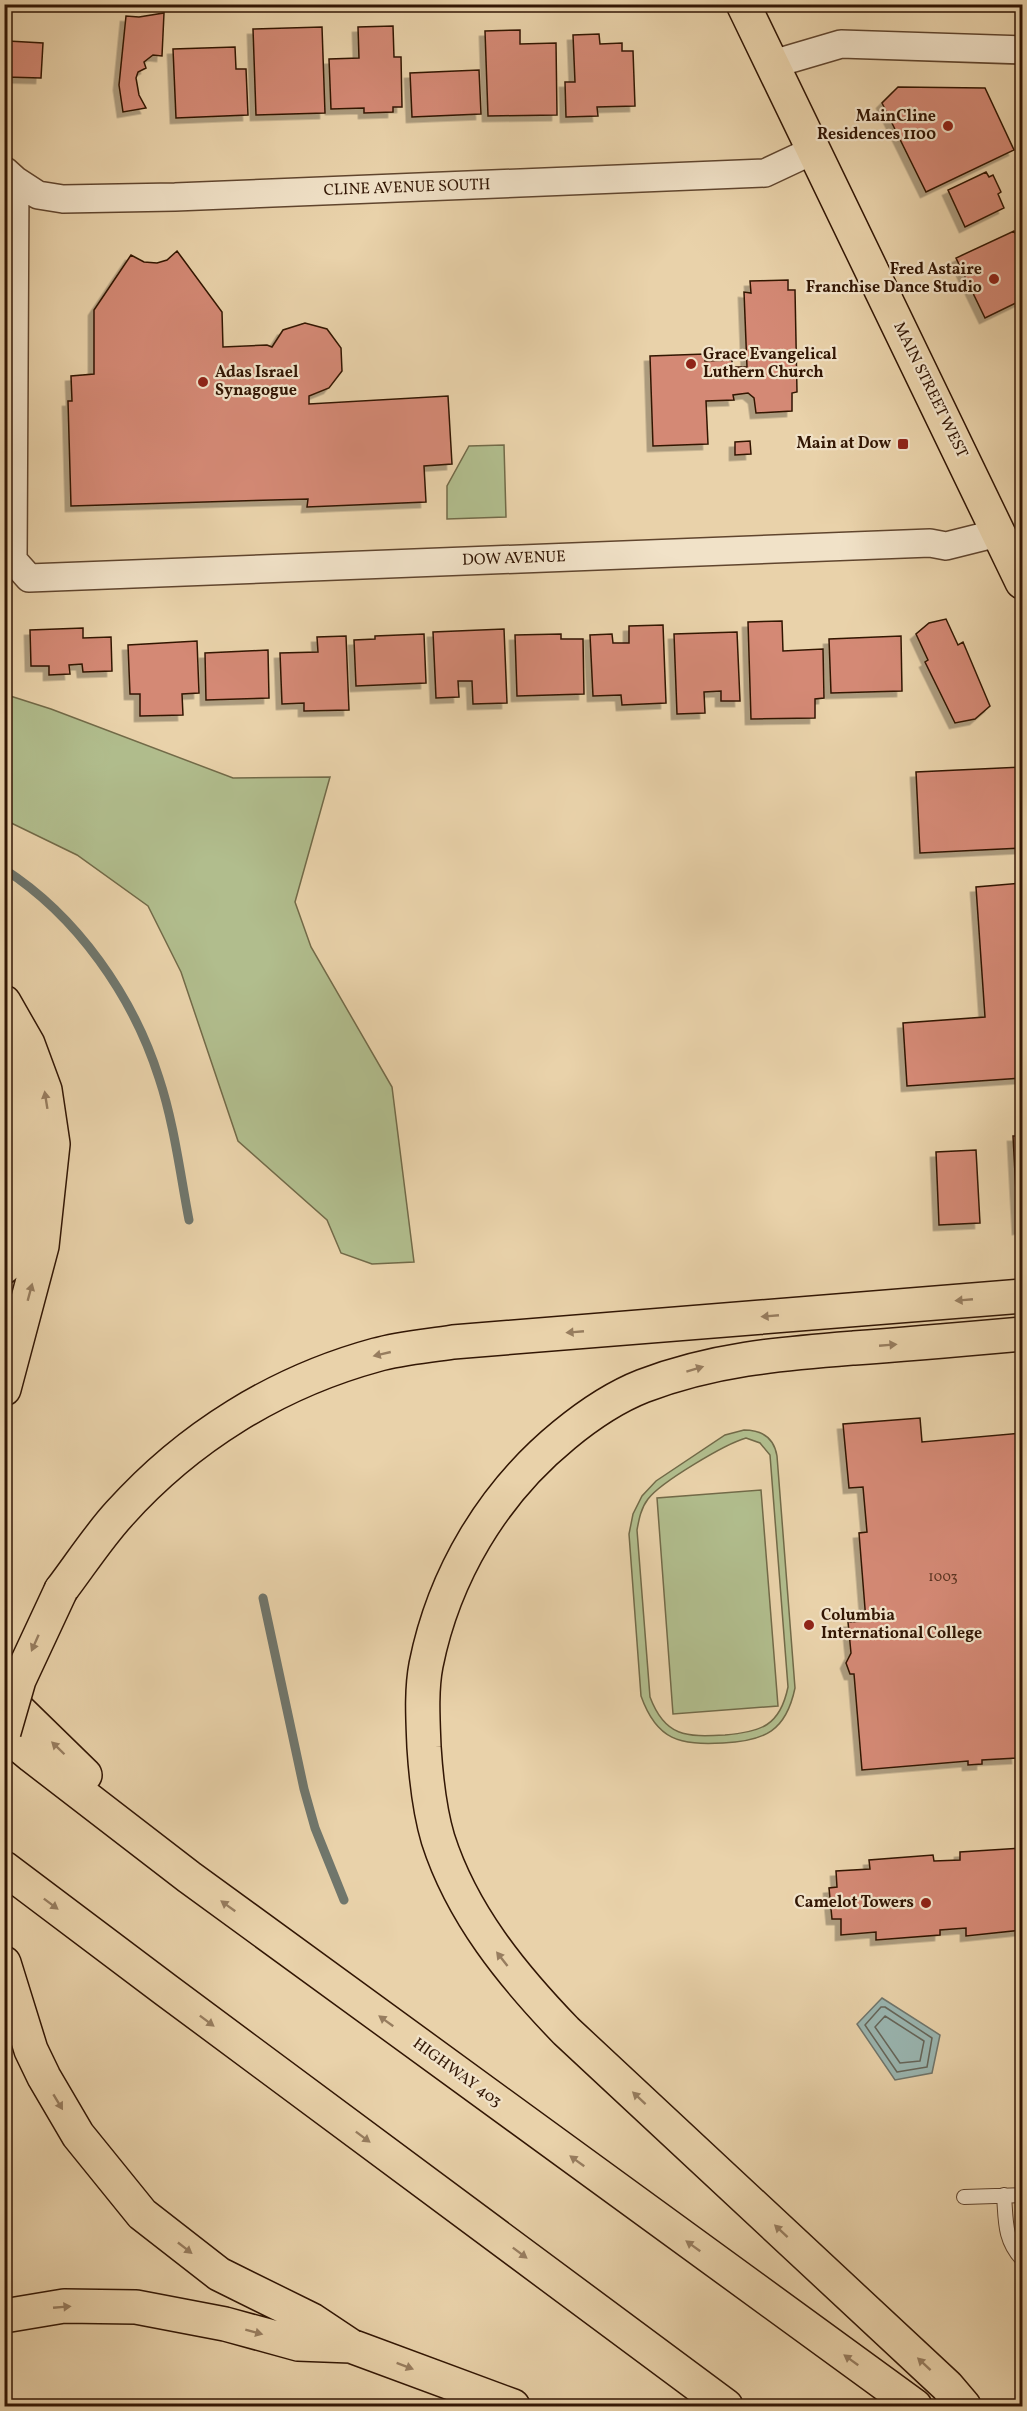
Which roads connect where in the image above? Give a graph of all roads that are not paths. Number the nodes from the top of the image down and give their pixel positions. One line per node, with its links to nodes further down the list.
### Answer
1 (743, 4): 3 (main road, MAIN STREET WEST)
2 (1023, 50): 3 (street)
3 (773, 64): 4 (main road, MAIN STREET WEST)
4 (814, 150): 5 (street, CLINE AVENUE SOUTH); 7 (main road, MAIN STREET WEST)
5 (10, 175): 6 (street)
6 (9, 493): 7 (street, DOW AVENUE)
7 (998, 533): 8 (main road, MAIN STREET WEST)
8 (1023, 582)
9 (4, 1002): 14 (main road, one-way to 9)
10 (4, 1061): 11 (main road)
11 (4, 1267)
12 (1023, 1296): 16 (main road, one-way to 16, bridge)
13 (1023, 1334): 29 (main road, one-way to 13)
14 (4, 1389)
15 (4, 1696): 18 (main road, one-way to 15)
16 (4, 1732): 18 (main road, HIGHWAY 403)
17 (4, 1868): 27 (main road, one-way to 27)
18 (189, 1877): 28 (main road, HIGHWAY 403, one-way to 18)
19 (4, 1963): 25 (main road, one-way to 25)
20 (1023, 2194): 21 (lane)
21 (1004, 2195): 22 (lane); 23 (lane)
22 (964, 2197)
23 (1023, 2259)
24 (4, 2316): 25 (main road, one-way to 25)
25 (351, 2346): 26 (main road, one-way to 26)
26 (513, 2406)
27 (726, 2406)
28 (915, 2406)
29 (964, 2406)

